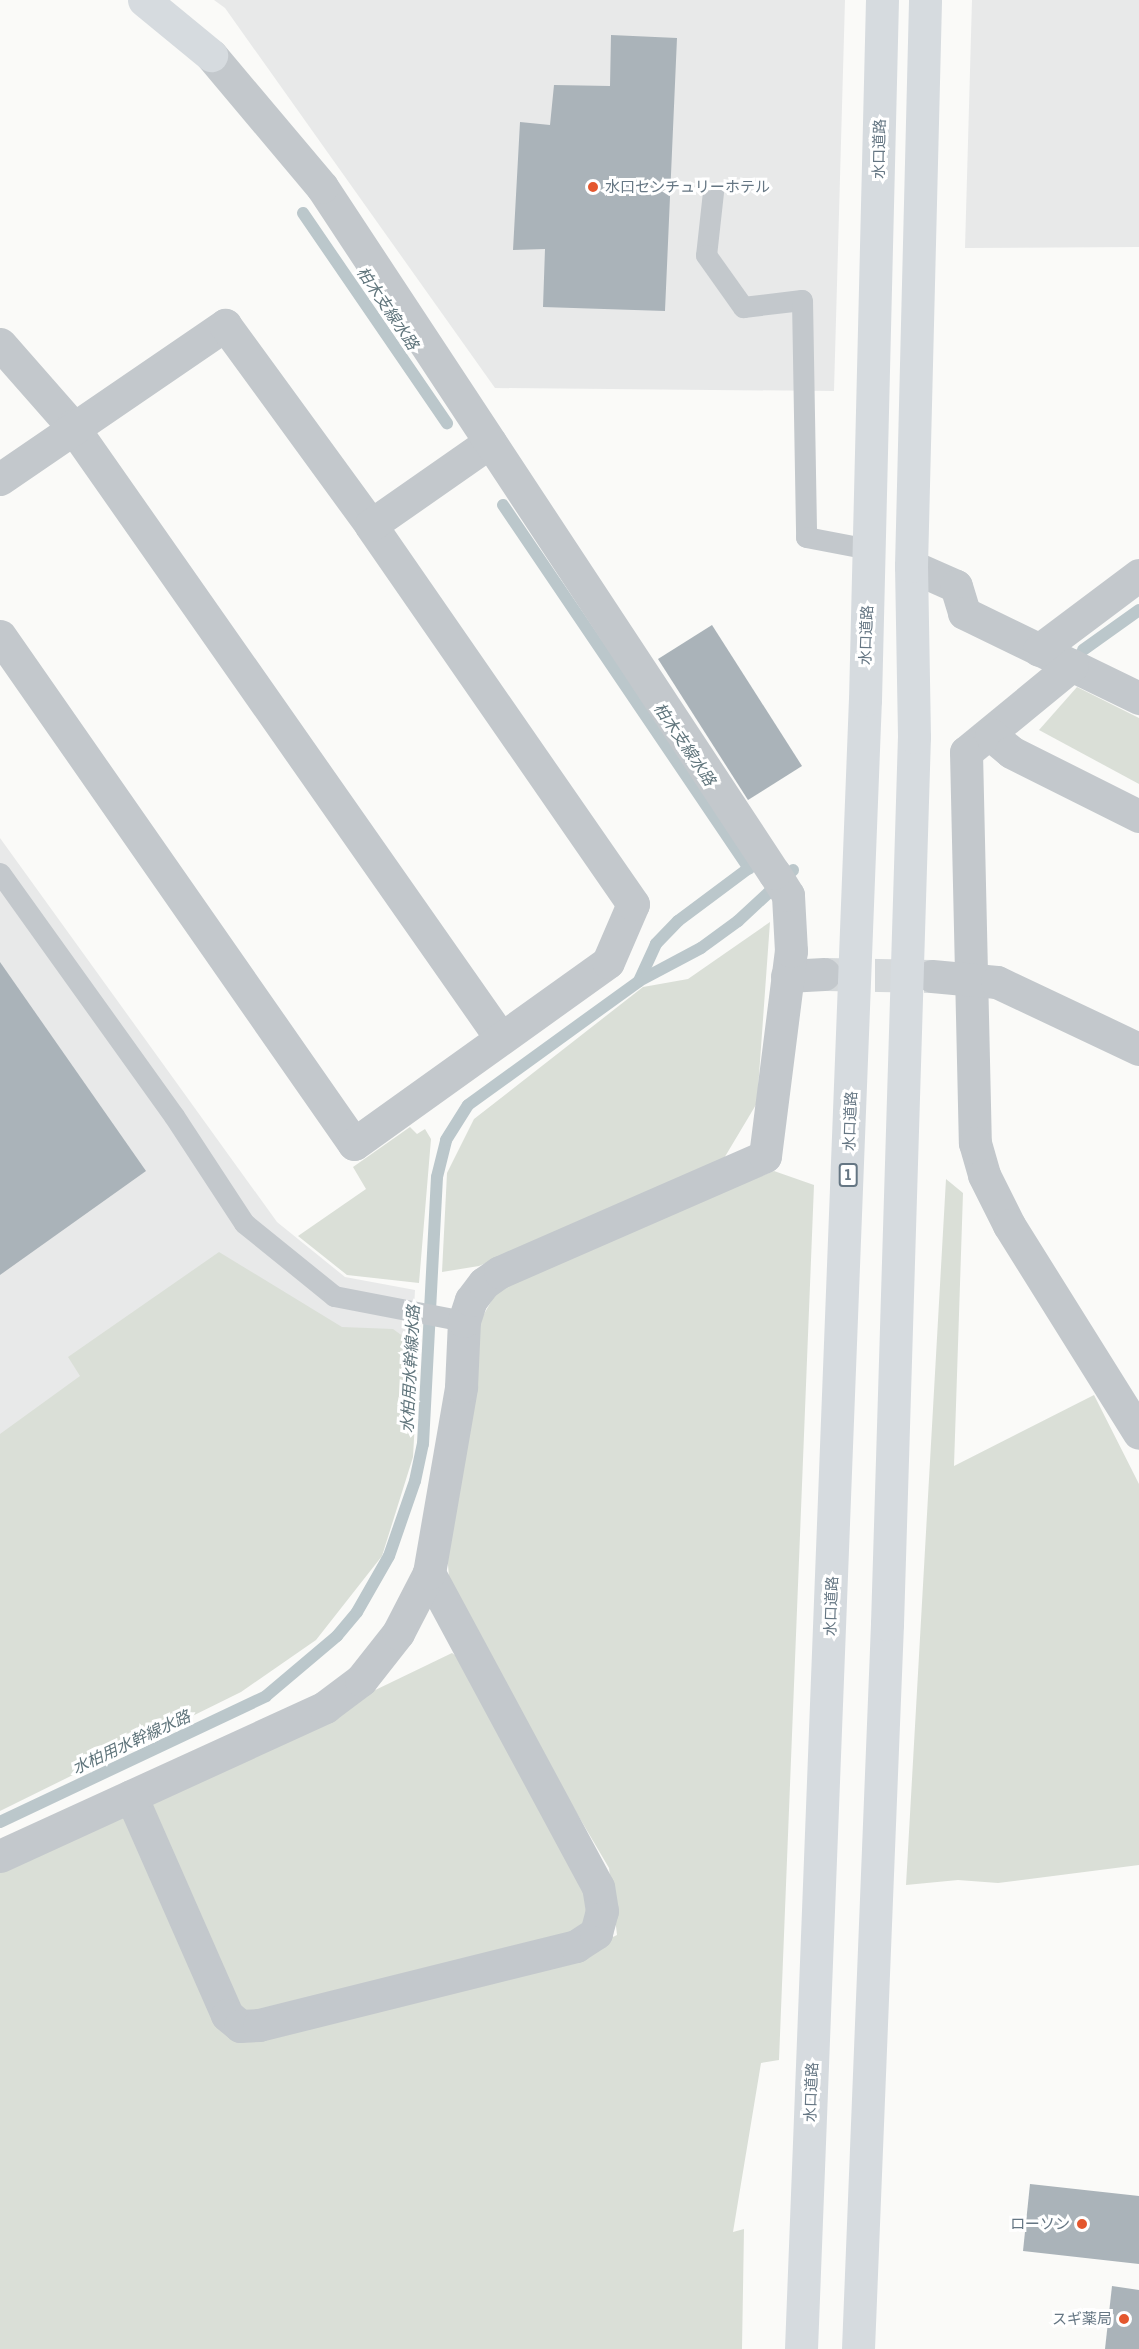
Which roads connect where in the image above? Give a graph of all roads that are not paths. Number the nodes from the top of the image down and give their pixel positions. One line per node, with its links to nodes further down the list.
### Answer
1 (144, 0): 4 (main road)
2 (882, 0): 11 (main road, 水口道路 / 1)
3 (925, 0): 12 (main road)
4 (211, 54): 8 (street)
5 (713, 192): 11 (lane)
6 (0, 344): 7 (street)
7 (72, 426): 9 (street); 10 (street); 25 (street)
8 (490, 442): 10 (street); 22 (street)
9 (0, 479)
10 (371, 525): 25 (street)
11 (869, 549): 32 (main road, 水口道路 / 1)
12 (911, 566): 15 (street); 33 (main road)
13 (1139, 575): 15 (street)
14 (0, 636): 25 (street)
15 (1039, 650): 16 (street)
16 (1072, 665): 17 (street); 18 (street)
17 (1139, 698)
18 (991, 735): 19 (street); 24 (street)
19 (1139, 816)
20 (0, 873): 27 (lane)
21 (824, 974): 22 (street)
22 (787, 976): 27 (street)
23 (932, 976): 24 (street)
24 (970, 980): 26 (street); 28 (street)
25 (500, 1037)
26 (1139, 1049)
27 (455, 1319): 29 (street)
28 (1139, 1433)
29 (429, 1573): 30 (street); 30 (street)
30 (131, 1796): 31 (street)
31 (0, 1856)
32 (801, 2349)
33 (858, 2349)

